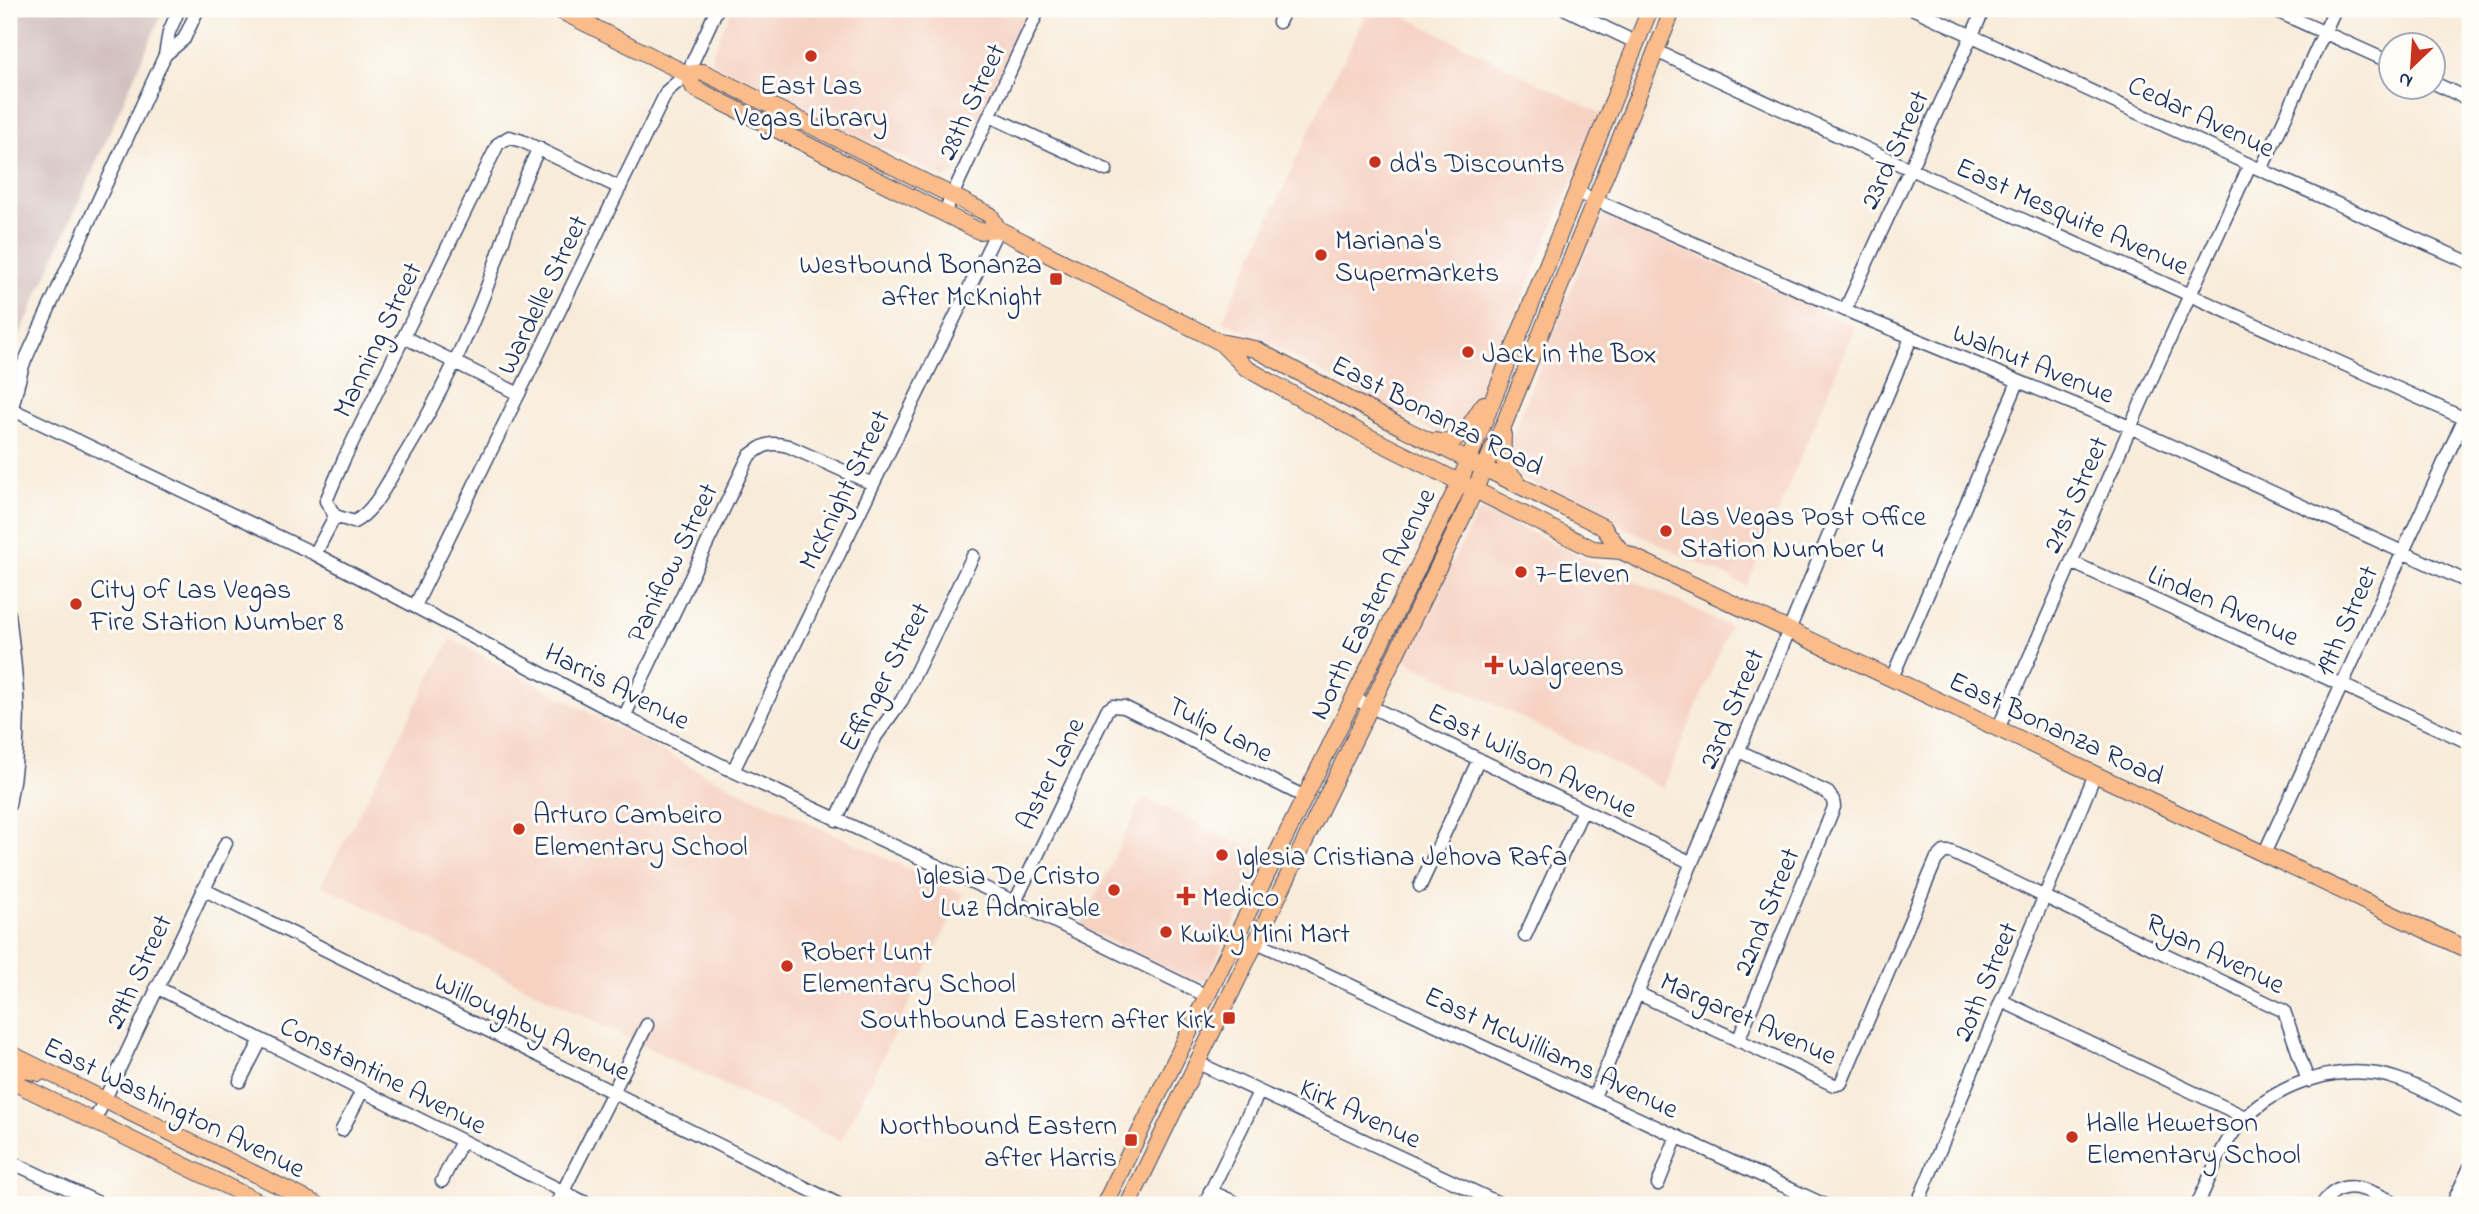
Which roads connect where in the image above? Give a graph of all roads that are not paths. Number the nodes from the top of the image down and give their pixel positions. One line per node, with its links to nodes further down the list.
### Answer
1 (179, 9): 19 (street)
2 (198, 9): 19 (street)
3 (557, 9): 21 (main road, East Bonanza Road)
4 (717, 9): 21 (street, Wardelle Street)
5 (1039, 9): 24 (street, 28th Street)
6 (1285, 9): 14 (street)
7 (1566, 9): 17 (street)
8 (1650, 9): 17 (main road, North Eastern Avenue)
9 (1673, 9): 18 (main road, North Eastern Avenue)
10 (1914, 9): 16 (street, Cedar Avenue)
11 (1984, 9): 16 (street, 23rd Street)
12 (2272, 9): 15 (street)
13 (2335, 9): 15 (street, 21st Street)
14 (1279, 22)
15 (2324, 32): 20 (street); 26 (street, 21st Street)
16 (1972, 34): 26 (street, Cedar Avenue); 27 (street, 23rd Street)
17 (1637, 43): 30 (main road, North Eastern Avenue)
18 (1656, 51): 27 (street, East Mesquite Avenue); 32 (main road, North Eastern Avenue)
19 (165, 55): 49 (street)
20 (2378, 57)
21 (687, 74): 29 (street, Wardelle Street); 31 (main road, East Bonanza Road); 33 (main road, East Bonanza Road)
22 (2448, 90): 23 (street)
23 (2470, 100)
24 (990, 116): 28 (street); 31 (street, 28th Street)
25 (539, 148): 29 (street); 40 (street, Manning Street); 43 (street)
26 (2255, 167): 36 (street, Cedar Avenue); 37 (street, 21st Street)
27 (1910, 169): 37 (street, East Mesquite Avenue); 39 (street, 23rd Street)
28 (1106, 170)
29 (620, 188): 48 (street, Wardelle Street)
30 (1577, 192): 32 (street, Walnut Avenue); 35 (main road, North Eastern Avenue)
31 (953, 195): 33 (street, 28th Street); 34 (main road, East Bonanza Road)
32 (1596, 200): 38 (main road, North Eastern Avenue); 39 (street, Walnut Avenue)
33 (944, 213): 34 (main road, East Bonanza Road)
34 (998, 229): 42 (main road, East Bonanza Road); 56 (street, McKnight Street)
35 (1557, 243): 38 (main road); 47 (main road, North Eastern Avenue)
36 (2470, 263)
37 (2190, 293): 50 (street, East Mesquite Avenue); 52 (street, 21st Street)
38 (1553, 303): 51 (main road, North Eastern Avenue)
39 (1845, 310): 41 (street, Walnut Avenue)
40 (404, 337): 43 (street); 60 (street, Manning Street)
41 (1911, 338): 46 (street, Walnut Avenue); 69 (street, 23rd Street)
42 (1220, 342): 44 (main road, East Bonanza Road); 45 (main road, East Bonanza Road)
43 (454, 362): 48 (street); 60 (street)
44 (1246, 368): 45 (main road); 57 (main road, East Bonanza Road)
45 (1307, 377): 53 (main road, East Bonanza Road)
46 (2018, 382): 52 (street, Walnut Avenue); 70 (street)
47 (1499, 384): 53 (main road); 54 (main road, North Eastern Avenue)
48 (519, 394): 67 (street, Wardelle Street)
49 (10, 414): 63 (street, Harris Avenue)
50 (2468, 415): 62 (street, 19th Street)
51 (1504, 424): 55 (main road, North Eastern Avenue); 59 (main road)
52 (2130, 427): 62 (street, Walnut Avenue); 65 (street, 21st Street)
53 (1422, 438): 54 (main road, East Bonanza Road)
54 (1468, 461): 55 (main road, East Bonanza Road); 57 (main road, North Eastern Avenue)
55 (1484, 469): 58 (main road, North Eastern Avenue); 59 (main road, East Bonanza Road)
56 (873, 484): 75 (street, Paniflow Street); 80 (street, McKnight Street)
57 (1459, 484): 58 (main road, East Bonanza Road); 72 (main road, North Eastern Avenue)
58 (1474, 492): 61 (main road, East Bonanza Road); 74 (main road, North Eastern Avenue)
59 (1533, 493): 61 (main road, East Bonanza Road)
60 (335, 516): 63 (street)
61 (1621, 551): 69 (main road, East Bonanza Road)
62 (2403, 552): 66 (street, Walnut Avenue); 71 (street, 19th Street)
63 (315, 554): 67 (street, Harris Avenue)
64 (973, 556): 85 (street, Effinger Street)
65 (2071, 562): 71 (street, Linden Avenue); 76 (street, 21st Street)
66 (2470, 583)
67 (415, 606): 75 (street, Harris Avenue)
68 (9, 614): 83 (street)
69 (1789, 630): 70 (main road, East Bonanza Road); 78 (street, 23rd Street)
70 (1892, 678): 76 (main road, East Bonanza Road)
71 (2342, 684): 77 (street, Linden Avenue); 88 (street, 19th Street)
72 (1353, 698): 74 (street, East Wilson Avenue); 82 (main road, North Eastern Avenue)
73 (1113, 706): 82 (street, Tulip Lane); 93 (street, Aster Lane)
74 (1370, 707): 79 (street, East Wilson Avenue); 95 (main road, North Eastern Avenue)
75 (624, 717): 80 (street, Harris Avenue)
76 (1998, 729): 81 (main road, East Bonanza Road)
77 (2470, 743)
78 (1739, 751): 89 (street, 23rd Street); 103 (street, 22nd Street)
79 (1479, 759): 84 (street, East Wilson Avenue); 90 (street)
80 (733, 771): 85 (street, Harris Avenue)
81 (2095, 774): 88 (main road, East Bonanza Road); 92 (street, 20th Street)
82 (1305, 797): 87 (main road, North Eastern Avenue)
83 (9, 806)
84 (1583, 810): 89 (street, East Wilson Avenue); 94 (street)
85 (836, 820): 93 (street, Harris Avenue)
86 (226, 843): 91 (street, 29th Street)
87 (1278, 852): 95 (main road); 99 (main road, North Eastern Avenue)
88 (2264, 854): 96 (main road, East Bonanza Road)
89 (1692, 863): 98 (street, 23rd Street)
90 (1420, 886)
91 (203, 889): 97 (street, 29th Street); 113 (street, Willoughby Avenue)
92 (2045, 896): 100 (street, 20th Street); 110 (street, Ryan Avenue); 111 (street, Ryan Avenue)
93 (1015, 902): 99 (street, Harris Avenue)
94 (1525, 936)
95 (1257, 942): 105 (main road, North Eastern Avenue); 116 (street, East McWilliams Avenue)
96 (2470, 951)
97 (156, 987): 102 (street, Constantine Avenue); 117 (street, 29th Street)
98 (1637, 993): 103 (street, Margaret Avenue); 116 (street, 23rd Street)
99 (1206, 996): 114 (main road); 137 (main road, North Eastern Avenue)
100 (2001, 1001): 119 (street); 143 (street, 20th Street)
101 (647, 1025): 113 (street)
102 (261, 1040): 109 (street); 112 (street, Constantine Avenue)
103 (1738, 1041): 111 (street, Margaret Avenue)
104 (9, 1053): 107 (main road, East Washington Avenue)
105 (1198, 1063): 114 (main road, North Eastern Avenue); 115 (street, Kirk Avenue)
106 (9, 1067): 107 (main road)
107 (55, 1076): 117 (main road, East Washington Avenue)
108 (9, 1080): 120 (main road, East Washington Avenue)
109 (240, 1081)
110 (2308, 1081): 118 (street); 119 (street)
111 (1841, 1083)
112 (362, 1090): 121 (street); 123 (street, Constantine Avenue)
113 (613, 1092): 129 (street); 136 (street, Willoughby Avenue)
114 (1184, 1092): 138 (main road, North Eastern Avenue)
115 (1259, 1092): 128 (street); 141 (street, Kirk Avenue)
116 (1594, 1097): 122 (street, East McWilliams Avenue)
117 (104, 1100): 120 (street, 29th Street); 130 (main road, East Washington Avenue)
118 (2470, 1114)
119 (2247, 1118): 144 (street)
120 (94, 1122): 132 (main road, East Washington Avenue)
121 (341, 1130)
122 (1678, 1136): 127 (street); 142 (street, East McWilliams Avenue)
123 (462, 1141): 126 (street); 129 (street, Constantine Avenue)
124 (9, 1161): 131 (street)
125 (2470, 1167): 147 (street)
126 (442, 1181)
127 (1658, 1184)
128 (1210, 1191): 139 (street); 140 (street)
129 (563, 1192): 134 (street); 135 (street, Constantine Avenue)
130 (293, 1200): 133 (main road, East Washington Avenue)
131 (103, 1205)
132 (265, 1205)
133 (318, 1205)
134 (556, 1205)
135 (590, 1205)
136 (840, 1205)
137 (1104, 1205)
138 (1128, 1205)
139 (1203, 1205)
140 (1241, 1205)
141 (1503, 1205)
142 (1825, 1205)
143 (1917, 1205)
144 (2197, 1205)
145 (2322, 1205): 146 (street)
146 (2400, 1205)
147 (2452, 1205)

